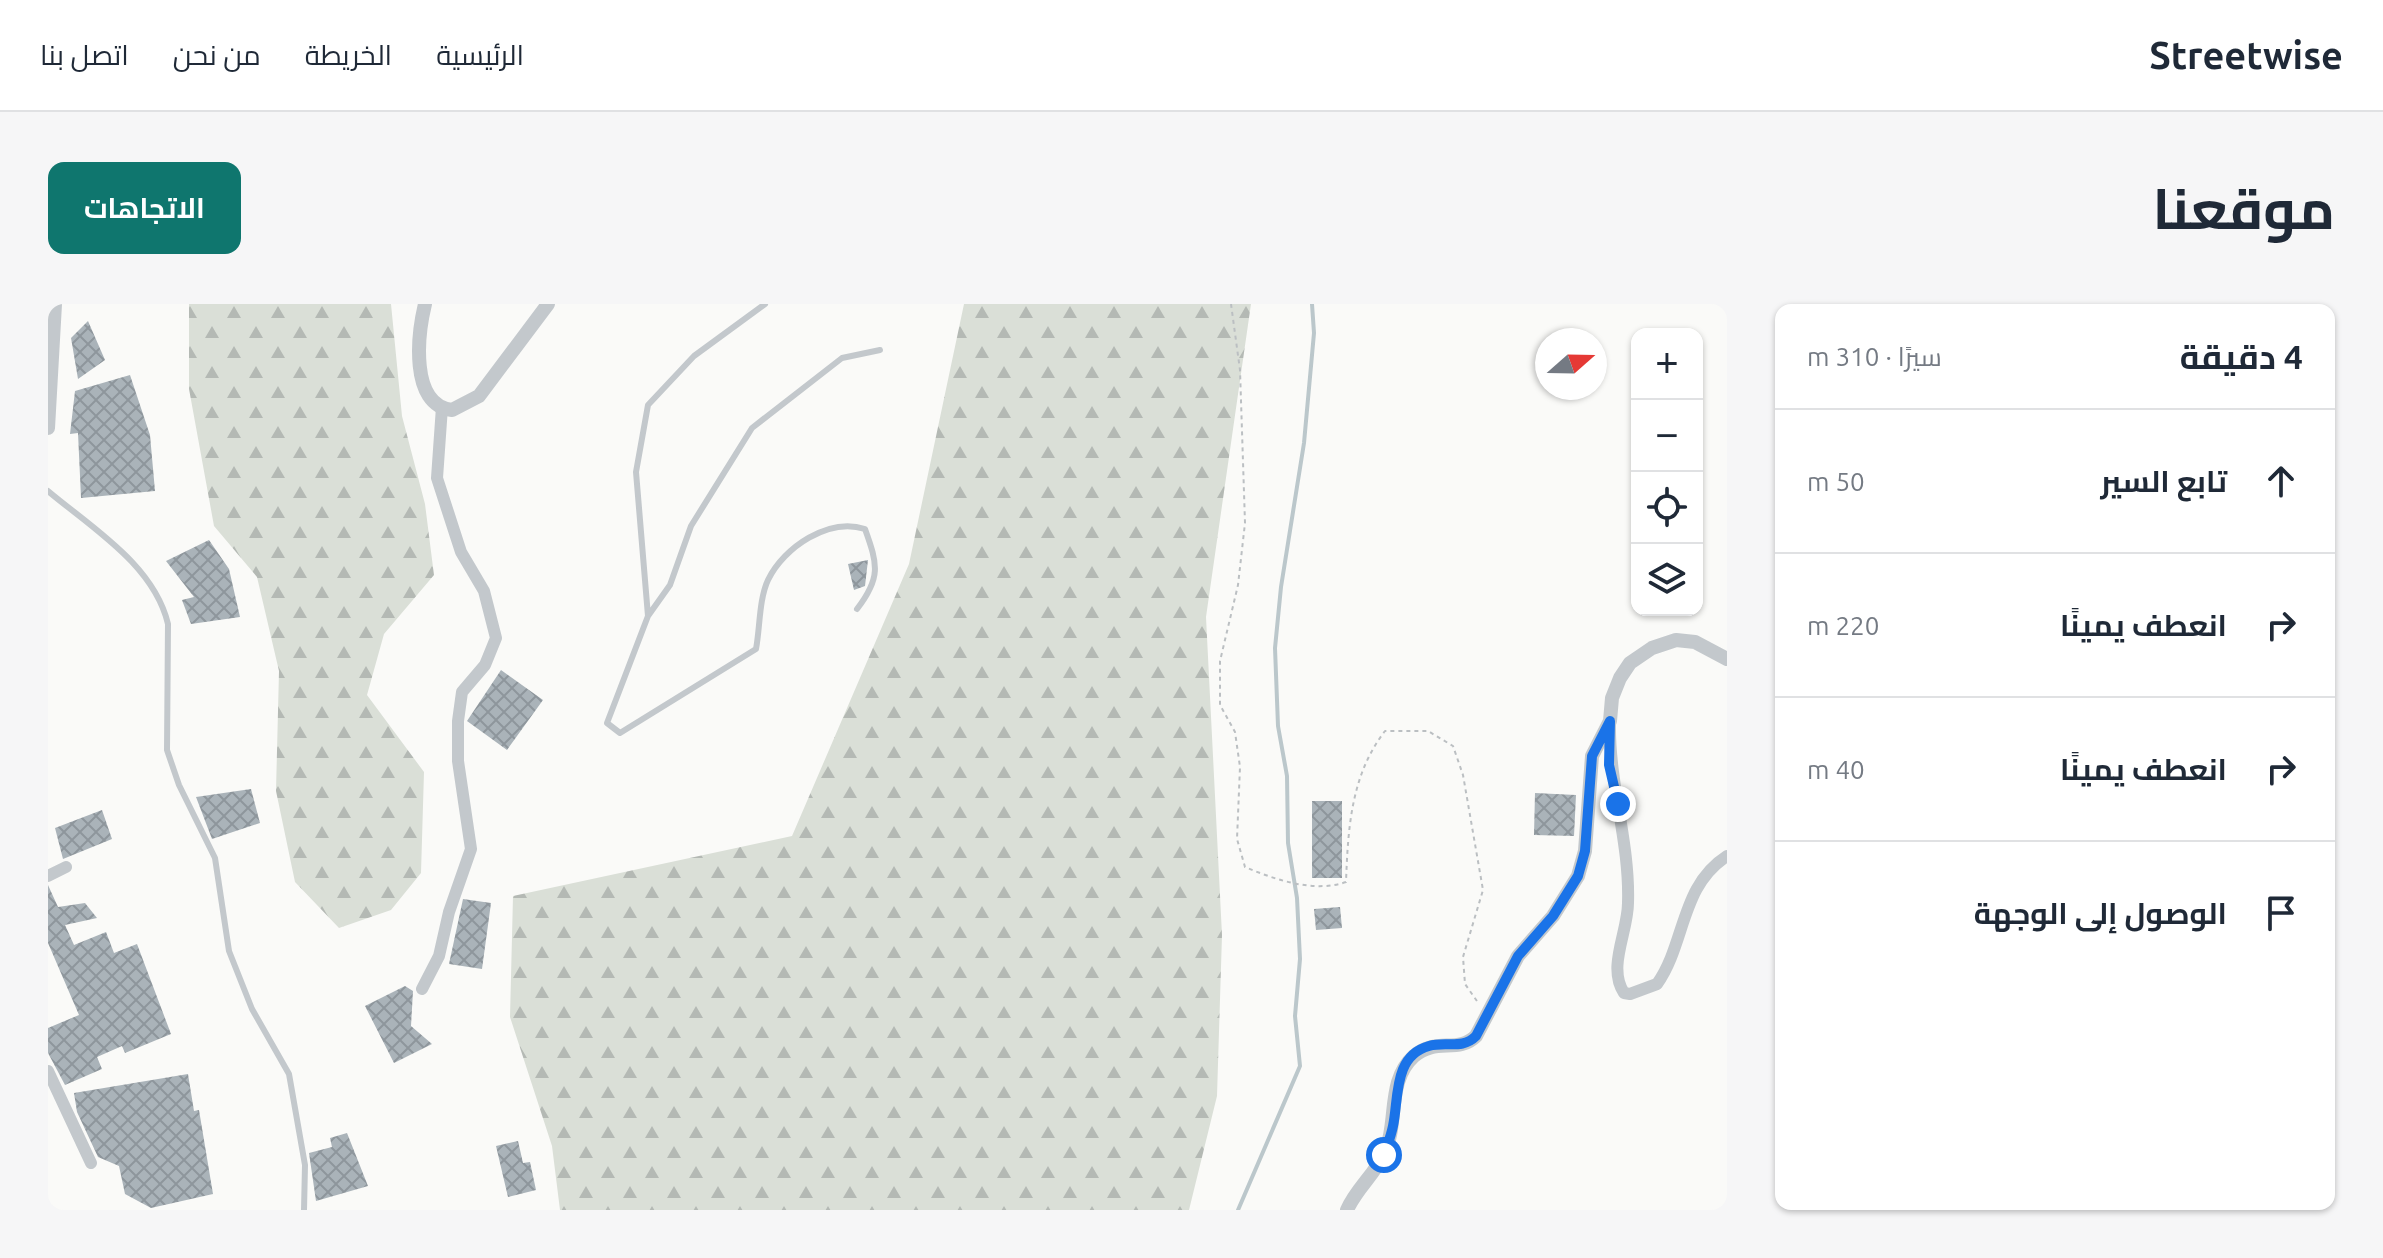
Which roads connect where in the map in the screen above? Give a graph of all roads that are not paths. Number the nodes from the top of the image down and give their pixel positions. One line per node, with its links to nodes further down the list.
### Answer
1 (55, 304): 7 (street)
2 (425, 304): 6 (street)
3 (548, 304): 6 (street)
4 (765, 304): 10 (lane)
5 (880, 350): 10 (lane)
6 (442, 407): 16 (street)
7 (48, 428)
8 (48, 491): 19 (lane)
9 (857, 609): 10 (lane)
10 (648, 616)
11 (1727, 659): 12 (street)
12 (1610, 721): 13 (street); 20 (street)
13 (1727, 856)
14 (66, 867): 15 (street)
15 (48, 876)
16 (422, 989)
17 (48, 1071): 18 (street)
18 (91, 1163)
19 (304, 1210)
20 (1347, 1210)

